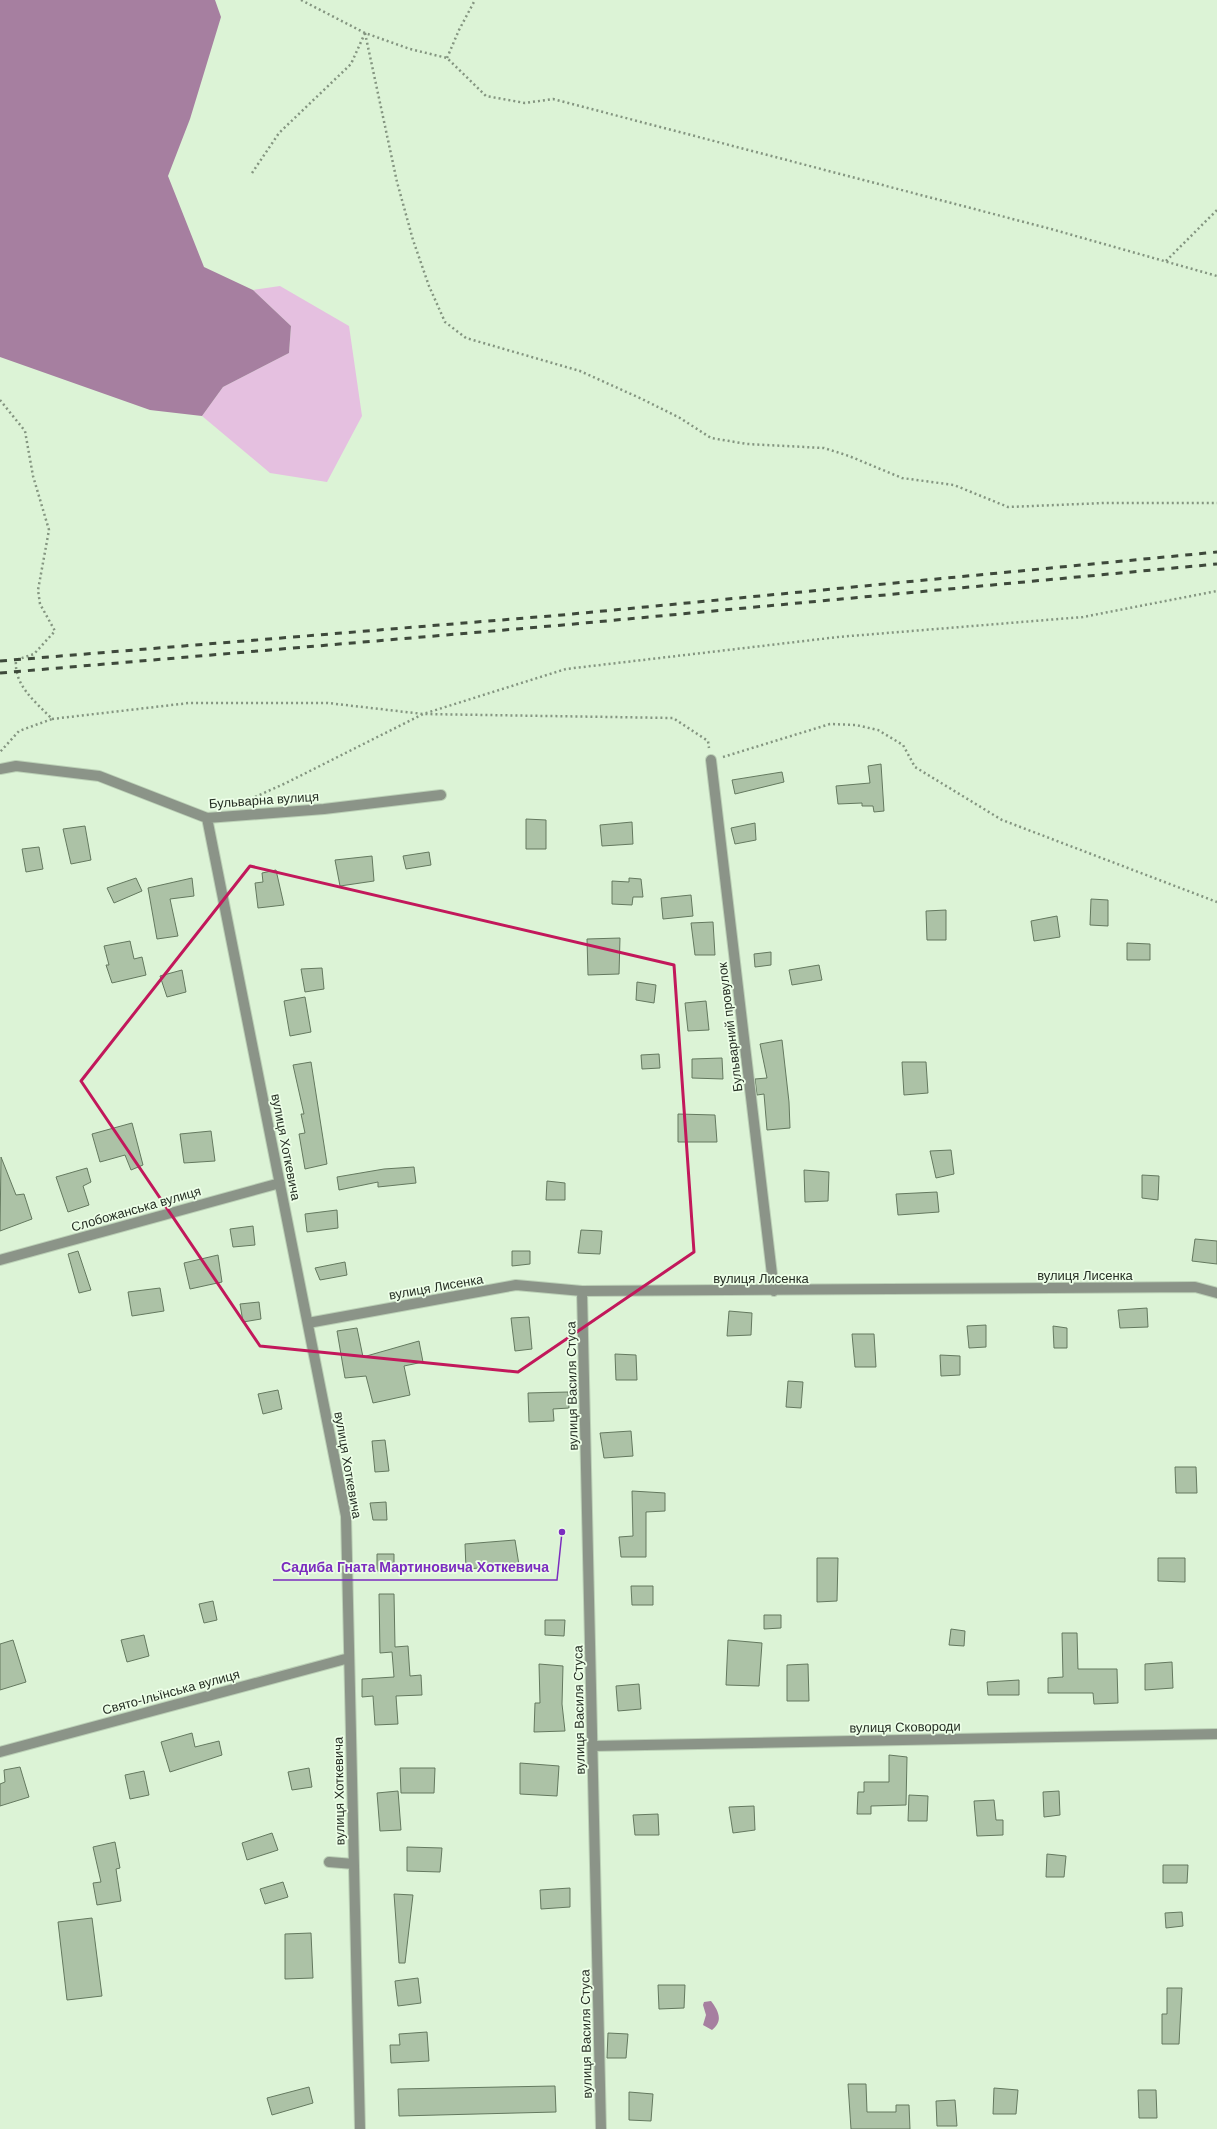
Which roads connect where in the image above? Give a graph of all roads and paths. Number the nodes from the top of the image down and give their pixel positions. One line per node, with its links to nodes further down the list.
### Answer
1 (301, 0): 3 (path)
2 (475, 0): 4 (path)
3 (365, 33): 4 (path); 5 (path); 10 (path)
4 (447, 58): 7 (path)
5 (252, 173)
6 (1217, 210): 7 (path)
7 (1166, 261): 8 (path)
8 (1217, 276)
9 (0, 400): 13 (path)
10 (1217, 504)
11 (1217, 591): 12 (path)
12 (423, 714): 13 (path); 15 (path); 18 (path)
13 (52, 719): 14 (path)
14 (0, 752)
15 (711, 760): 20 (path); 24 (street, Бульварний провулок)
16 (0, 769): 19 (street, Бульварна вулиця)
17 (441, 795): 19 (street, Бульварна вулиця)
18 (243, 802)
19 (207, 818): 21 (street, вулиця Хоткевича)
20 (1217, 902)
21 (280, 1183): 22 (street, Слобожанська вулиця); 26 (street, вулиця Хоткевича)
22 (0, 1260)
23 (582, 1291): 24 (street, вулиця Лисенка); 26 (street, вулиця Лисенка); 29 (street, вулиця Василя Стуса)
24 (774, 1291): 25 (street, вулиця Лисенка)
25 (1217, 1294)
26 (308, 1323): 27 (street, вулиця Хоткевича)
27 (349, 1658): 30 (street, Свято-Ільїнська вулиця); 32 (street, вулиця Хоткевича)
28 (1217, 1734): 29 (street, вулиця Сковороди)
29 (593, 1746): 34 (street, вулиця Василя Стуса)
30 (0, 1752)
31 (329, 1862): 32 (street)
32 (354, 1864): 33 (street, вулиця Хоткевича)
33 (360, 2129)
34 (601, 2129)

